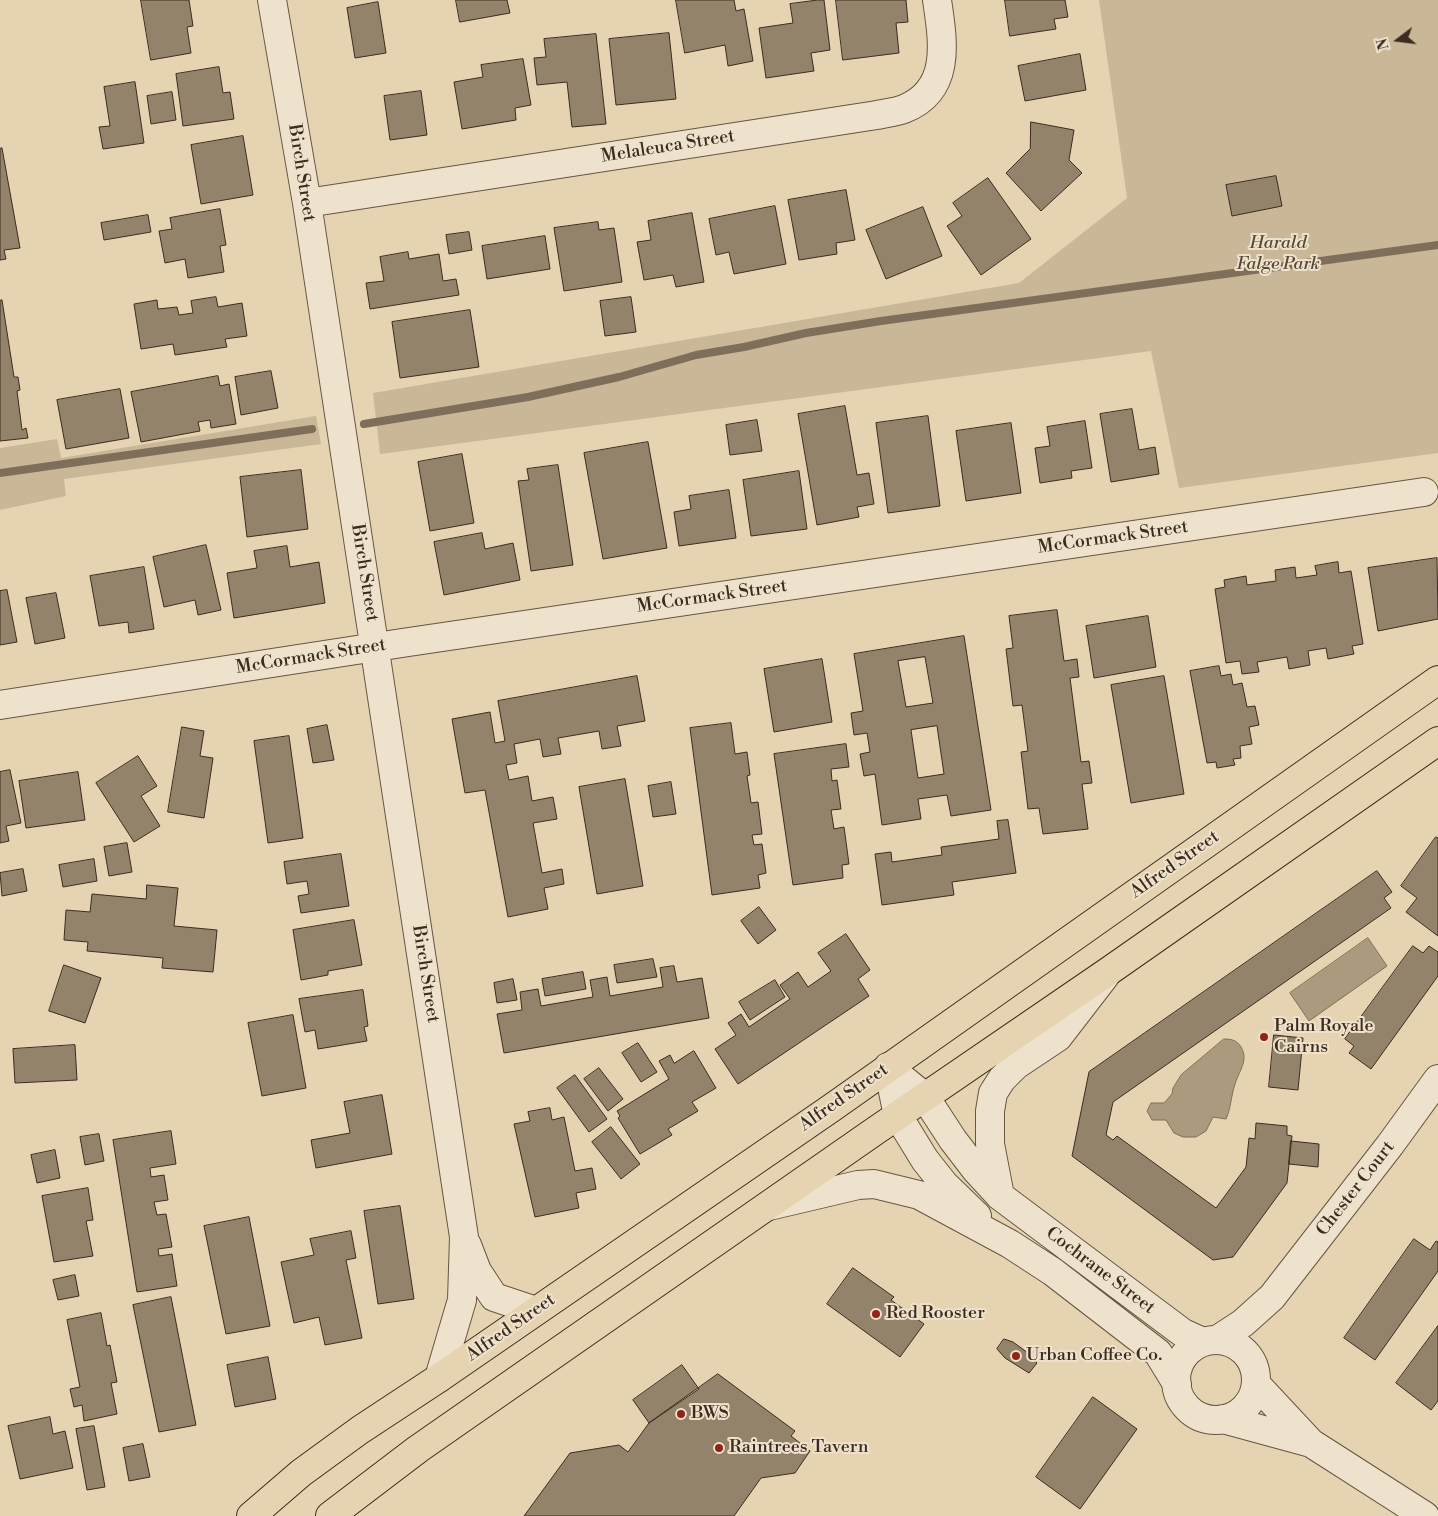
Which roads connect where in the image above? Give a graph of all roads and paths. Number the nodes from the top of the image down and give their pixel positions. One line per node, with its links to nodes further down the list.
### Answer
1 (272, 0): 3 (street, Birch Street)
2 (937, 0): 3 (street, Melaleuca Street)
3 (307, 203): 5 (street, Birch Street)
4 (1424, 492): 5 (street, McCormack Street)
5 (375, 647): 7 (street, McCormack Street); 16 (street, Birch Street)
6 (1438, 680): 10 (main road, Alfred Street)
7 (0, 705)
8 (1438, 741): 9 (main road)
9 (1109, 971): 12 (main road); 14 (street)
10 (888, 1068): 12 (street, Cochrane Street); 13 (street, Cochrane Street); 19 (main road, Alfred Street)
11 (1438, 1079): 18 (street, Chester Court)
12 (925, 1097): 13 (main road); 14 (street, Cochrane Street)
13 (898, 1116): 15 (main road); 17 (street, Cochrane Street)
14 (1000, 1196): 20 (street, Cochrane Street)
15 (769, 1206): 17 (street, Cochrane Street); 27 (main road)
16 (464, 1237): 19 (street, Birch Street); 22 (street, Birch Street)
17 (1010, 1244): 23 (street, Cochrane Street)
18 (1272, 1297): 20 (street); 21 (street)
19 (536, 1311): 22 (main road, Alfred Street)
20 (1210, 1341): 21 (street); 23 (street)
21 (1256, 1377): 24 (street); 25 (street)
22 (440, 1378): 26 (main road, Alfred Street)
23 (1177, 1384): 24 (street)
24 (1223, 1419): 25 (street)
25 (1310, 1443): 28 (street)
26 (248, 1514)
27 (330, 1516)
28 (1425, 1516)

